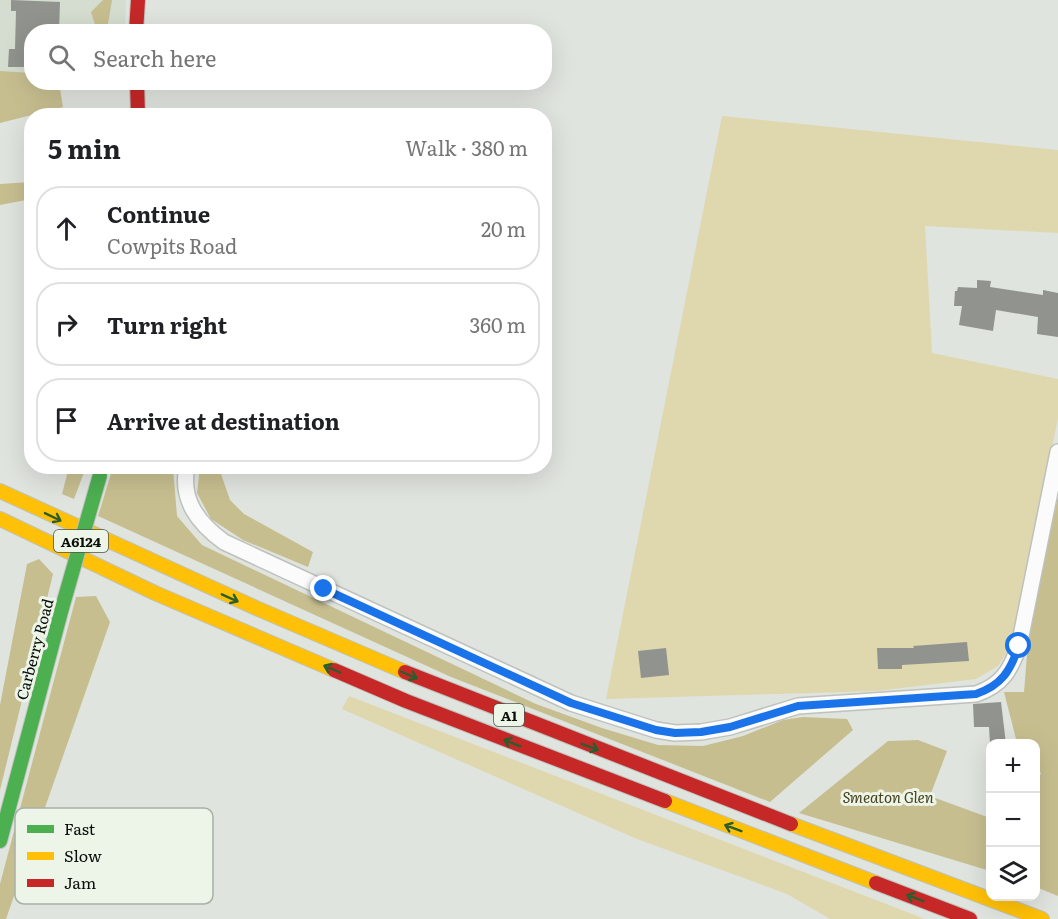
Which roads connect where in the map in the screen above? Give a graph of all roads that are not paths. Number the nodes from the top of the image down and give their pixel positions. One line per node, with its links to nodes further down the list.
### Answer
1 (138, 0): 2 (main road)
2 (136, 24)
3 (137, 90): 4 (main road)
4 (138, 108)
5 (1058, 452): 7 (street)
6 (100, 474): 10 (main road, Carberry Road / A6124, bridge)
7 (186, 474)
8 (0, 491): 12 (main road, A1, one-way to 12)
9 (0, 519): 11 (main road, A1, one-way to 9)
10 (0, 841)
11 (970, 919)
12 (1042, 919)

